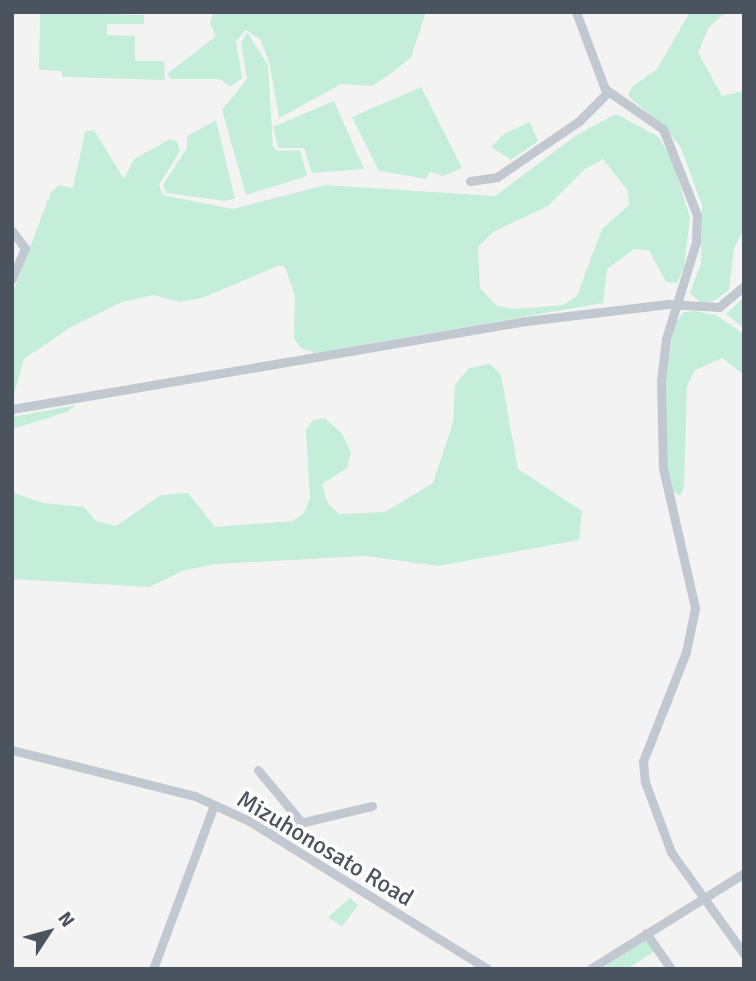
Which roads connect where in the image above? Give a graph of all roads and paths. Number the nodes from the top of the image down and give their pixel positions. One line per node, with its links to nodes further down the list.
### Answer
1 (576, 12): 2 (street)
2 (608, 92): 3 (street); 7 (street)
3 (470, 181)
4 (12, 231): 5 (street)
5 (12, 279)
6 (744, 286): 7 (street)
7 (676, 304): 8 (street); 16 (street)
8 (12, 410)
9 (12, 750): 11 (street, Mizuhonosato Road)
10 (258, 770): 13 (street)
11 (214, 805): 14 (street, Mizuhonosato Road); 19 (street)
12 (372, 806): 13 (street)
13 (302, 822): 14 (street)
14 (266, 831): 20 (street, Mizuhonosato Road)
15 (744, 873): 16 (street)
16 (701, 897): 17 (street); 18 (street)
17 (646, 933): 21 (street); 22 (street)
18 (744, 954)
19 (153, 969)
20 (488, 969)
21 (590, 969)
22 (671, 969)

